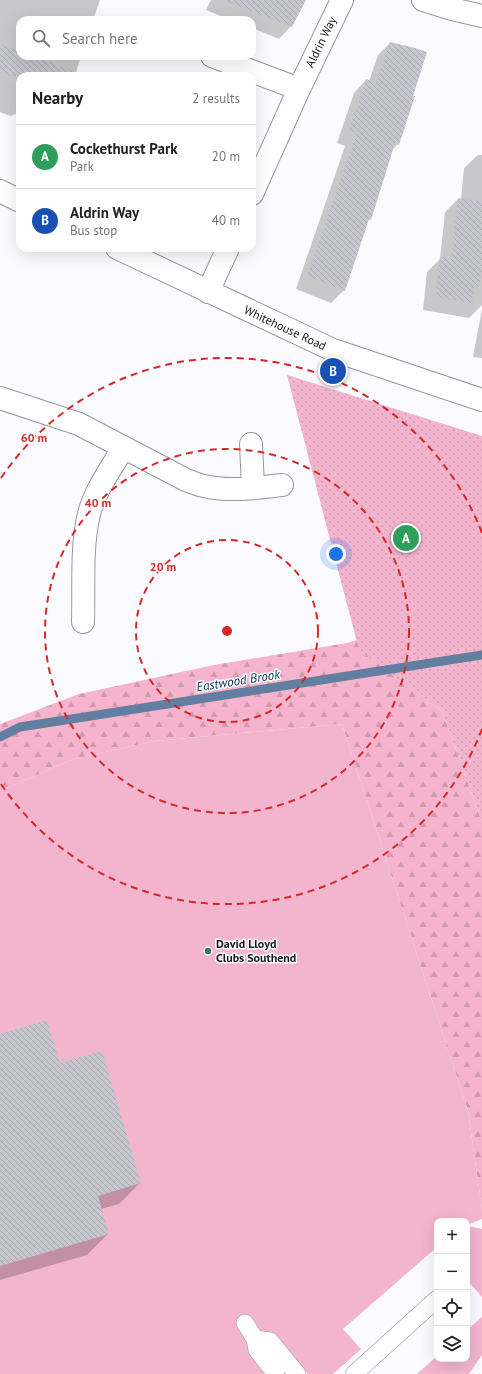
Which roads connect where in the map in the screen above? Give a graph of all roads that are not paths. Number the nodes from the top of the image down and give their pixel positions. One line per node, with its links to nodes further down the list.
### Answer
1 (342, 0): 7 (street, Aldrin Way)
2 (423, 0): 3 (street)
3 (482, 16)
4 (223, 60): 5 (street)
5 (254, 72)
6 (256, 73): 7 (street)
7 (299, 89): 8 (street, Aldrin Way)
8 (256, 185)
9 (0, 191): 10 (street)
10 (16, 199)
11 (125, 252): 13 (street, Whitehouse Road)
12 (226, 252): 13 (street)
13 (208, 292): 15 (street, Whitehouse Road)
14 (0, 398): 17 (street)
15 (482, 400)
16 (251, 444): 19 (street)
17 (123, 448): 19 (street); 20 (street)
18 (282, 485): 19 (street)
19 (252, 488)
20 (83, 622)
21 (434, 1302): 26 (lane)
22 (245, 1324): 23 (lane)
23 (255, 1339): 24 (lane); 25 (lane)
24 (276, 1374)
25 (296, 1374)
26 (354, 1374)

